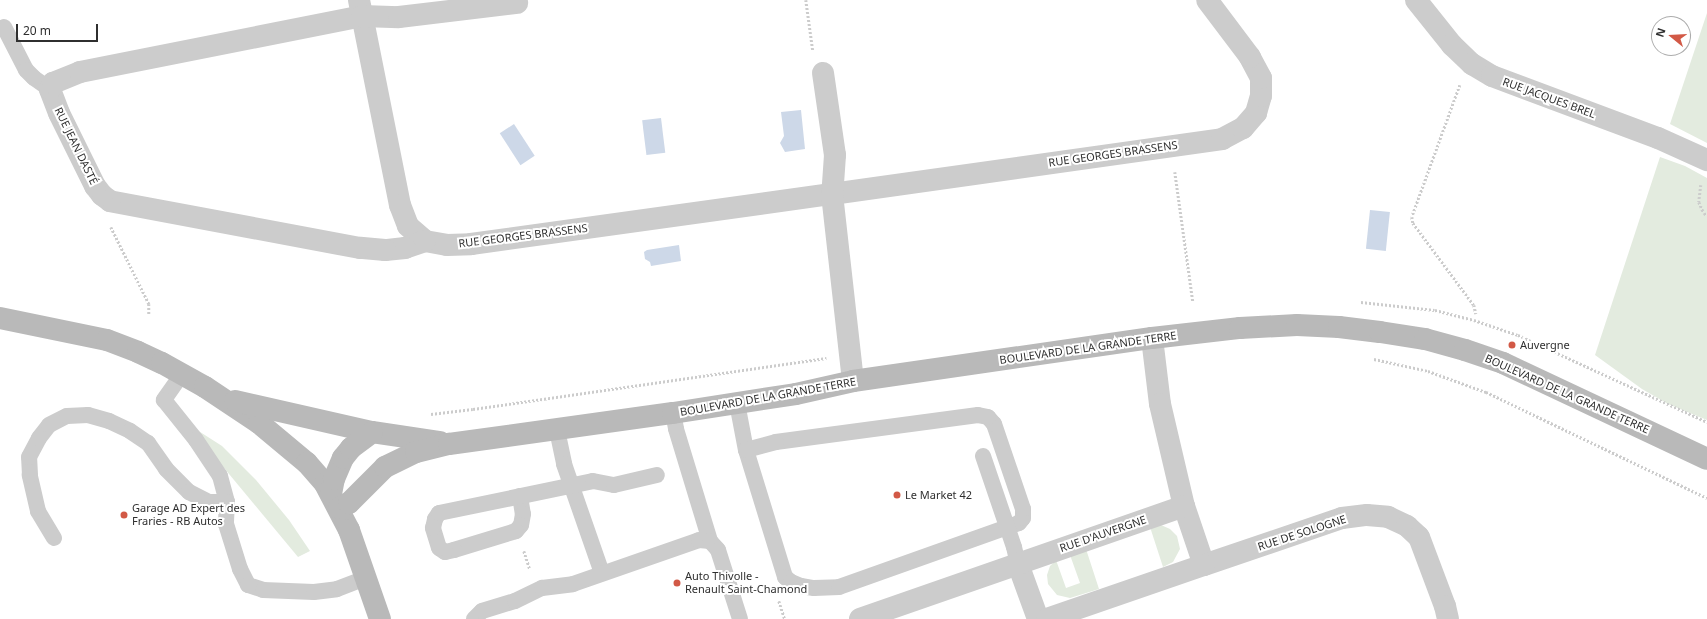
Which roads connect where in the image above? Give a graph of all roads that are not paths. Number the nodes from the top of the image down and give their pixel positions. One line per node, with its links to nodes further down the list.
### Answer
1 (1207, 0): 9 (street, RUE GEORGES BRASSENS)
2 (1416, 0): 8 (street, RUE JACQUES BREL)
3 (517, 3): 4 (street)
4 (360, 8): 7 (street); 10 (street)
5 (4, 27): 7 (lane)
6 (823, 73): 9 (street)
7 (50, 89): 10 (street, RUE JEAN DASTÉ)
8 (1707, 160)
9 (832, 194): 10 (street, RUE GEORGES BRASSENS); 14 (street)
10 (425, 241)
11 (0, 318): 13 (street)
12 (1152, 338): 14 (street, BOULEVARD DE LA GRANDE TERRE); 22 (street, BOULEVARD DE LA GRANDE TERRE); 29 (street)
13 (182, 374): 15 (street); 28 (lane)
14 (853, 381): 16 (street, BOULEVARD DE LA GRANDE TERRE)
15 (223, 398): 19 (street, BOULEVARD DE LA GRANDE TERRE); 27 (street)
16 (737, 403): 17 (street, BOULEVARD DE LA GRANDE TERRE); 21 (lane)
17 (673, 413): 18 (street, BOULEVARD DE LA GRANDE TERRE); 32 (lane)
18 (557, 430): 20 (street, BOULEVARD DE LA GRANDE TERRE); 25 (lane)
19 (372, 432): 20 (street, BOULEVARD DE LA GRANDE TERRE); 27 (street)
20 (449, 444): 27 (street, BOULEVARD DE LA GRANDE TERRE)
21 (746, 450): 30 (lane); 30 (lane)
22 (1704, 455)
23 (983, 456): 30 (lane)
24 (657, 475): 25 (lane)
25 (571, 485): 26 (lane); 35 (lane)
26 (520, 496): 26 (lane)
27 (335, 501): 36 (street)
28 (227, 502): 31 (lane); 36 (lane)
29 (1184, 506): 33 (street, RUE D'AUVERGNE); 34 (street)
30 (1008, 527): 33 (lane)
31 (54, 538)
32 (710, 541): 35 (lane); 39 (lane)
33 (1018, 564): 40 (street, RUE D'AUVERGNE); 41 (street)
34 (1204, 565): 42 (street, RUE DE SOLOGNE); 43 (street, RUE DE SOLOGNE)
35 (602, 574): 38 (lane)
36 (366, 578): 37 (street)
37 (380, 619)
38 (474, 619)
39 (740, 619)
40 (860, 619)
41 (1038, 619)
42 (1047, 619)
43 (1448, 619)

